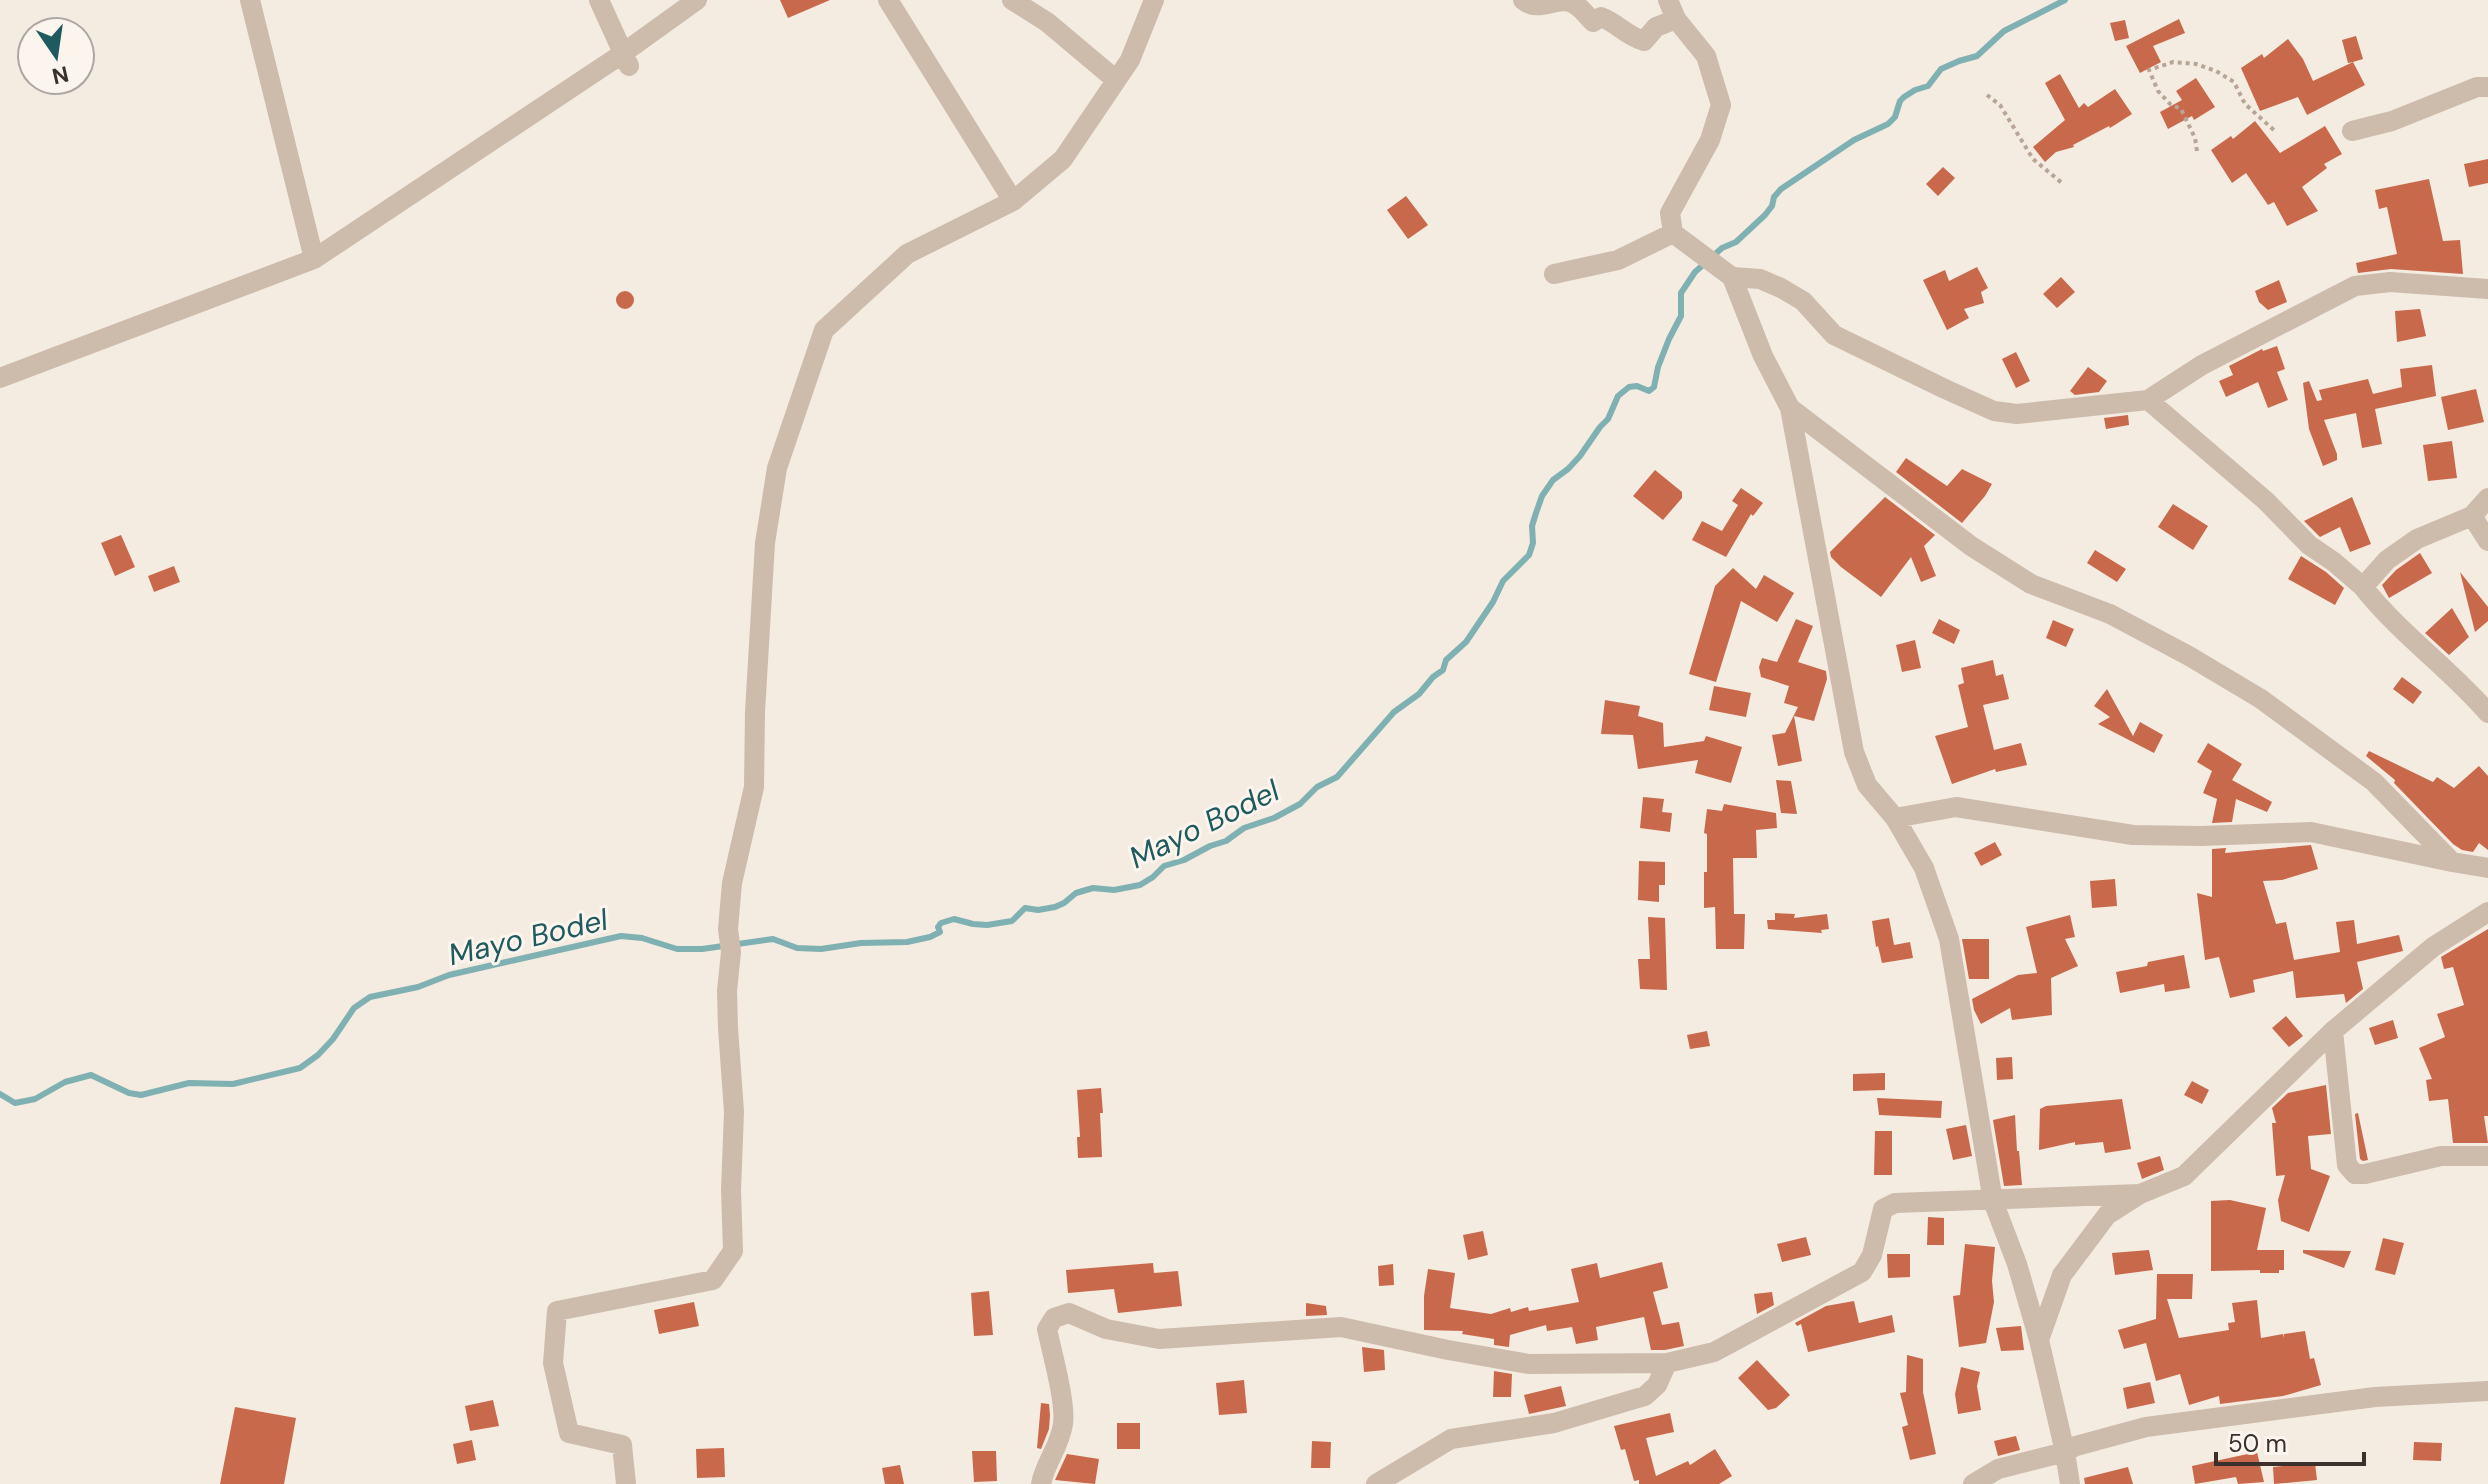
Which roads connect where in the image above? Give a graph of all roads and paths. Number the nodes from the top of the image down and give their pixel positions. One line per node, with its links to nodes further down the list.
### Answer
1 (250, 0): 19 (street)
2 (599, 0): 9 (street)
3 (697, 0): 9 (street)
4 (888, 0): 17 (street)
5 (1012, 0): 10 (street)
6 (1154, 0): 10 (street)
7 (1523, 0): 8 (street)
8 (1672, 10): 18 (street)
9 (626, 60): 19 (street)
10 (1116, 80): 17 (street)
11 (2488, 87): 13 (street)
12 (1987, 95): 16 (path)
13 (2352, 131)
14 (2276, 132): 15 (path)
15 (2197, 151)
16 (2062, 183)
17 (1013, 201): 43 (street)
18 (1673, 233): 20 (street); 21 (street)
19 (314, 259): 23 (street)
20 (1554, 274)
21 (1732, 277): 24 (street); 25 (street)
22 (2488, 289): 24 (street)
23 (0, 378)
24 (2148, 400): 29 (street)
25 (1790, 408): 31 (street); 32 (street)
26 (2488, 498): 27 (street)
27 (2472, 516): 28 (street); 29 (street)
28 (2488, 541)
29 (2363, 587): 30 (street)
30 (2488, 713)
31 (1895, 818): 32 (street); 38 (street)
32 (2452, 862): 33 (street)
33 (2488, 868)
34 (2488, 912): 35 (street)
35 (2333, 1031): 36 (street); 37 (street)
36 (2488, 1156)
37 (2140, 1194): 38 (street); 39 (street)
38 (1993, 1201): 39 (street); 40 (street)
39 (2039, 1340): 42 (street)
40 (1667, 1363): 44 (street); 45 (street)
41 (2488, 1391): 42 (street)
42 (2065, 1452): 46 (street); 47 (street)
43 (626, 1484)
44 (1041, 1484)
45 (1376, 1484)
46 (1973, 1484)
47 (2070, 1484)

